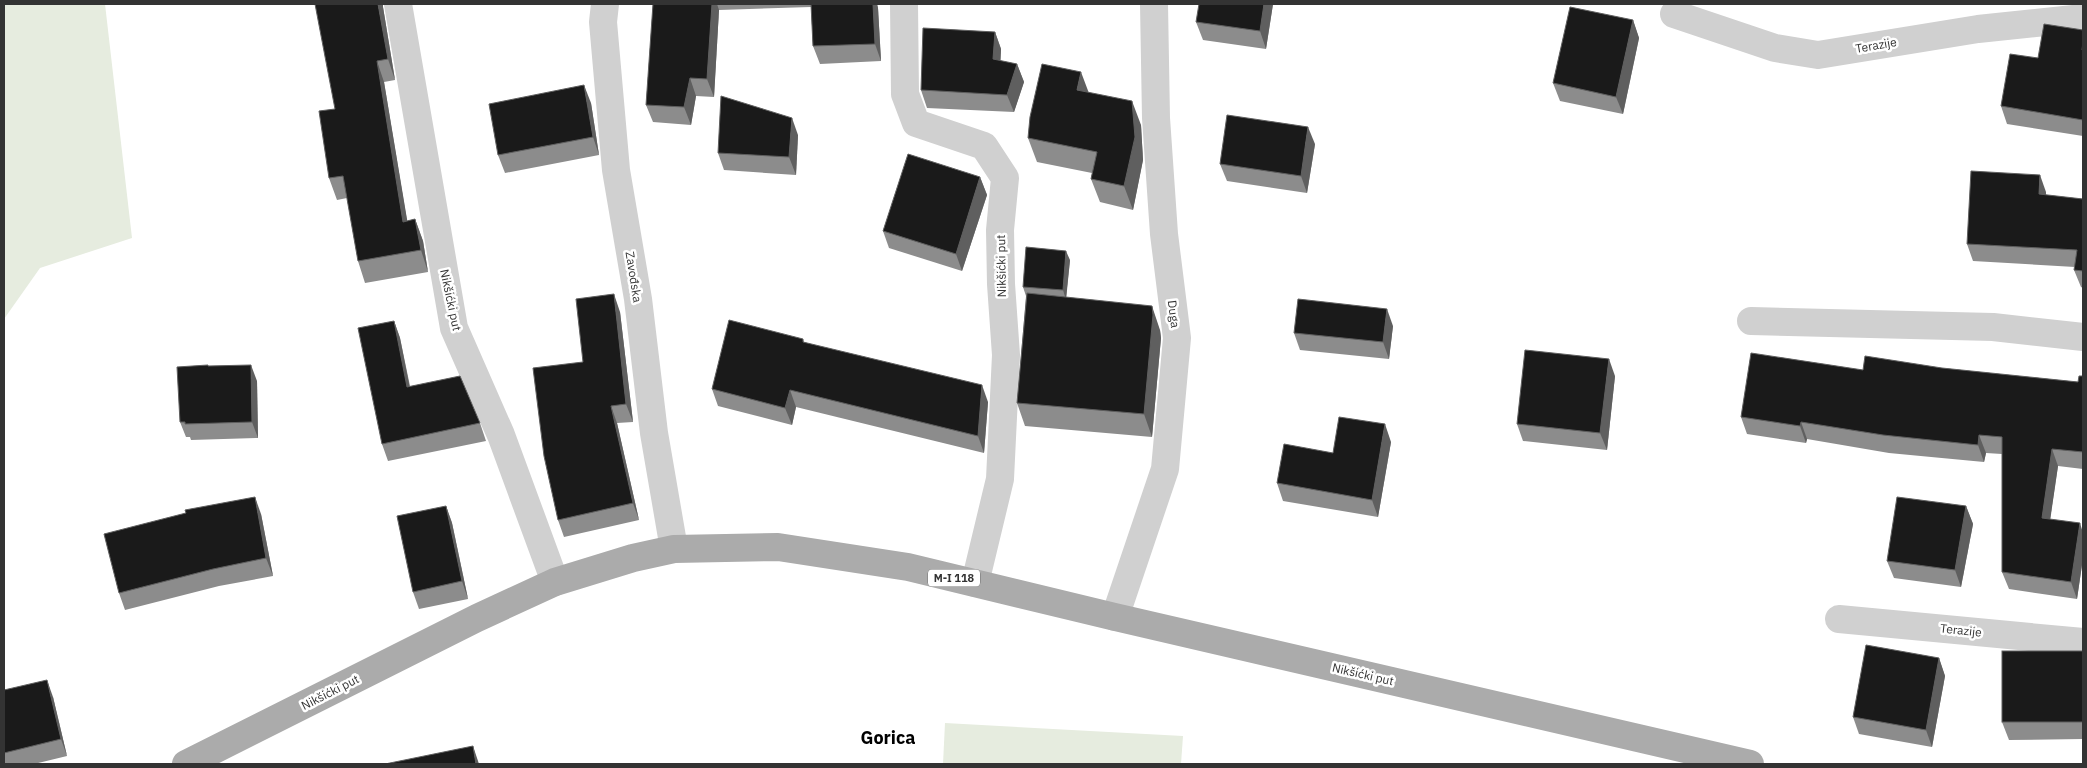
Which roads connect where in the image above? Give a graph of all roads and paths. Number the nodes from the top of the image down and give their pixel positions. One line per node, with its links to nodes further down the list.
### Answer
1 (398, 4): 10 (street, Nikšićki put)
2 (605, 4): 9 (street, Zavođska)
3 (904, 4): 11 (street, Nikšićki put)
4 (1154, 4): 12 (street, Duga)
5 (1674, 14): 6 (street, Terazije)
6 (2083, 18)
7 (1751, 321): 8 (street)
8 (2083, 337)
9 (674, 549): 10 (main road, Nikšićki put / M-I 118); 11 (main road, Nikšićki put / M-I 118)
10 (555, 582): 15 (main road, Nikšićki put / M-I 118)
11 (975, 583): 12 (main road, Nikšićki put / M-I 118)
12 (1115, 617): 16 (main road, Nikšićki put / M-I 118)
13 (1839, 619): 14 (street, Terazije)
14 (2083, 642)
15 (186, 764)
16 (1750, 764)

